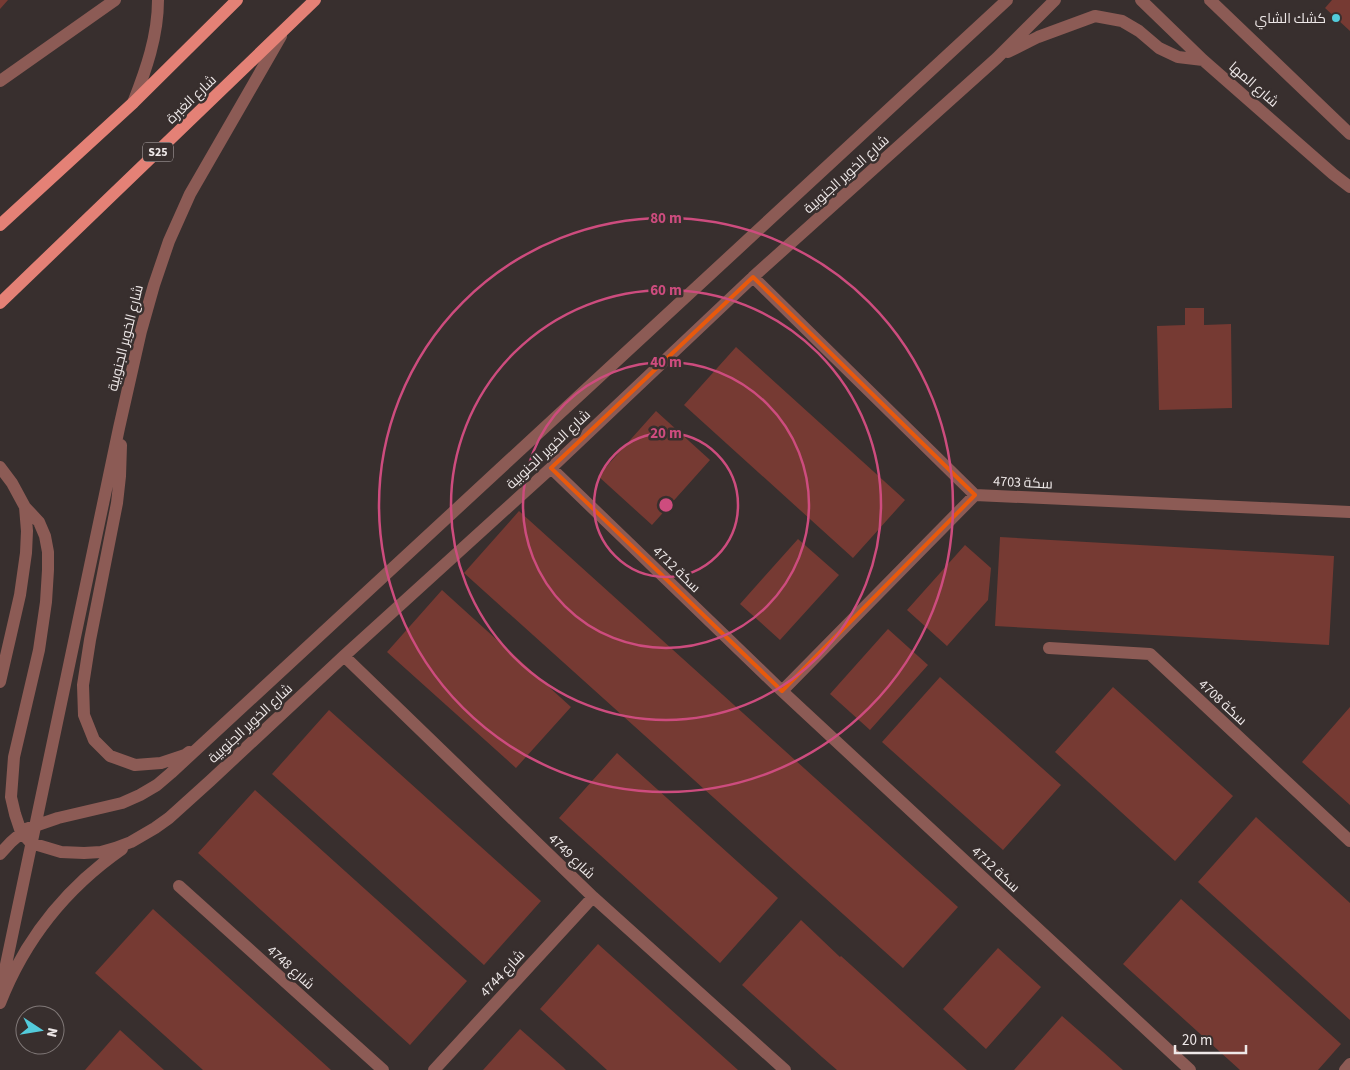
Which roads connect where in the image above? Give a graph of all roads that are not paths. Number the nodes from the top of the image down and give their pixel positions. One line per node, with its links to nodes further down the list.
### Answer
1 (115, 0): 12 (street)
2 (158, 0): 13 (street)
3 (237, 0): 13 (main road)
4 (315, 0): 9 (main road, شارع الغبرة / S25)
5 (1055, 0): 10 (street, شارع الخوير الجنوبية)
6 (1141, 0): 11 (street, شارع المها)
7 (1210, 0): 14 (street)
8 (1004, 2): 29 (street, شارع الخوير الجنوبية)
9 (284, 31): 18 (main road, شارع الغبرة / S25); 19 (street, شارع الخوير الجنوبية)
10 (997, 58): 11 (street); 17 (street, شارع الخوير الجنوبية)
11 (1203, 60): 15 (street, شارع المها)
12 (0, 81)
13 (133, 103): 16 (main road)
14 (1350, 134)
15 (1350, 187)
16 (0, 225)
17 (753, 277): 21 (street, شارع الخوير الجنوبية); 22 (street, 4703 سكة)
18 (0, 303)
19 (119, 428): 29 (street); 30 (street, شارع الخوير الجنوبية)
20 (0, 467): 23 (street)
21 (550, 468): 26 (street, شارع الخوير الجنوبية); 28 (street, سكة 4712)
22 (975, 495): 24 (street, 4703 سكة); 28 (street)
23 (25, 507): 27 (street); 31 (street)
24 (1350, 512)
25 (1049, 648): 32 (street, سكة 4708)
26 (344, 656): 33 (street, شارع الخوير الجنوبية); 37 (street, 4749 شارع)
27 (0, 682)
28 (782, 691): 44 (street, سكة 4712)
29 (208, 740): 30 (street, شارع الخوير الجنوبية)
30 (35, 825): 31 (street); 34 (street, شارع الخوير الجنوبية)
31 (21, 832): 34 (street); 35 (street)
32 (1350, 841)
33 (131, 842): 34 (street, شارع الخوير الجنوبية); 39 (street)
34 (31, 843): 38 (street, شارع الخوير الجنوبية)
35 (0, 854)
36 (179, 886): 41 (street, 4748 شارع)
37 (593, 897): 42 (street, 4744 شارع); 43 (street, 4749 شارع)
38 (0, 993)
39 (0, 1003)
40 (1350, 1064): 45 (street)
41 (383, 1070)
42 (434, 1070)
43 (785, 1070)
44 (1190, 1070)
45 (1345, 1070)

